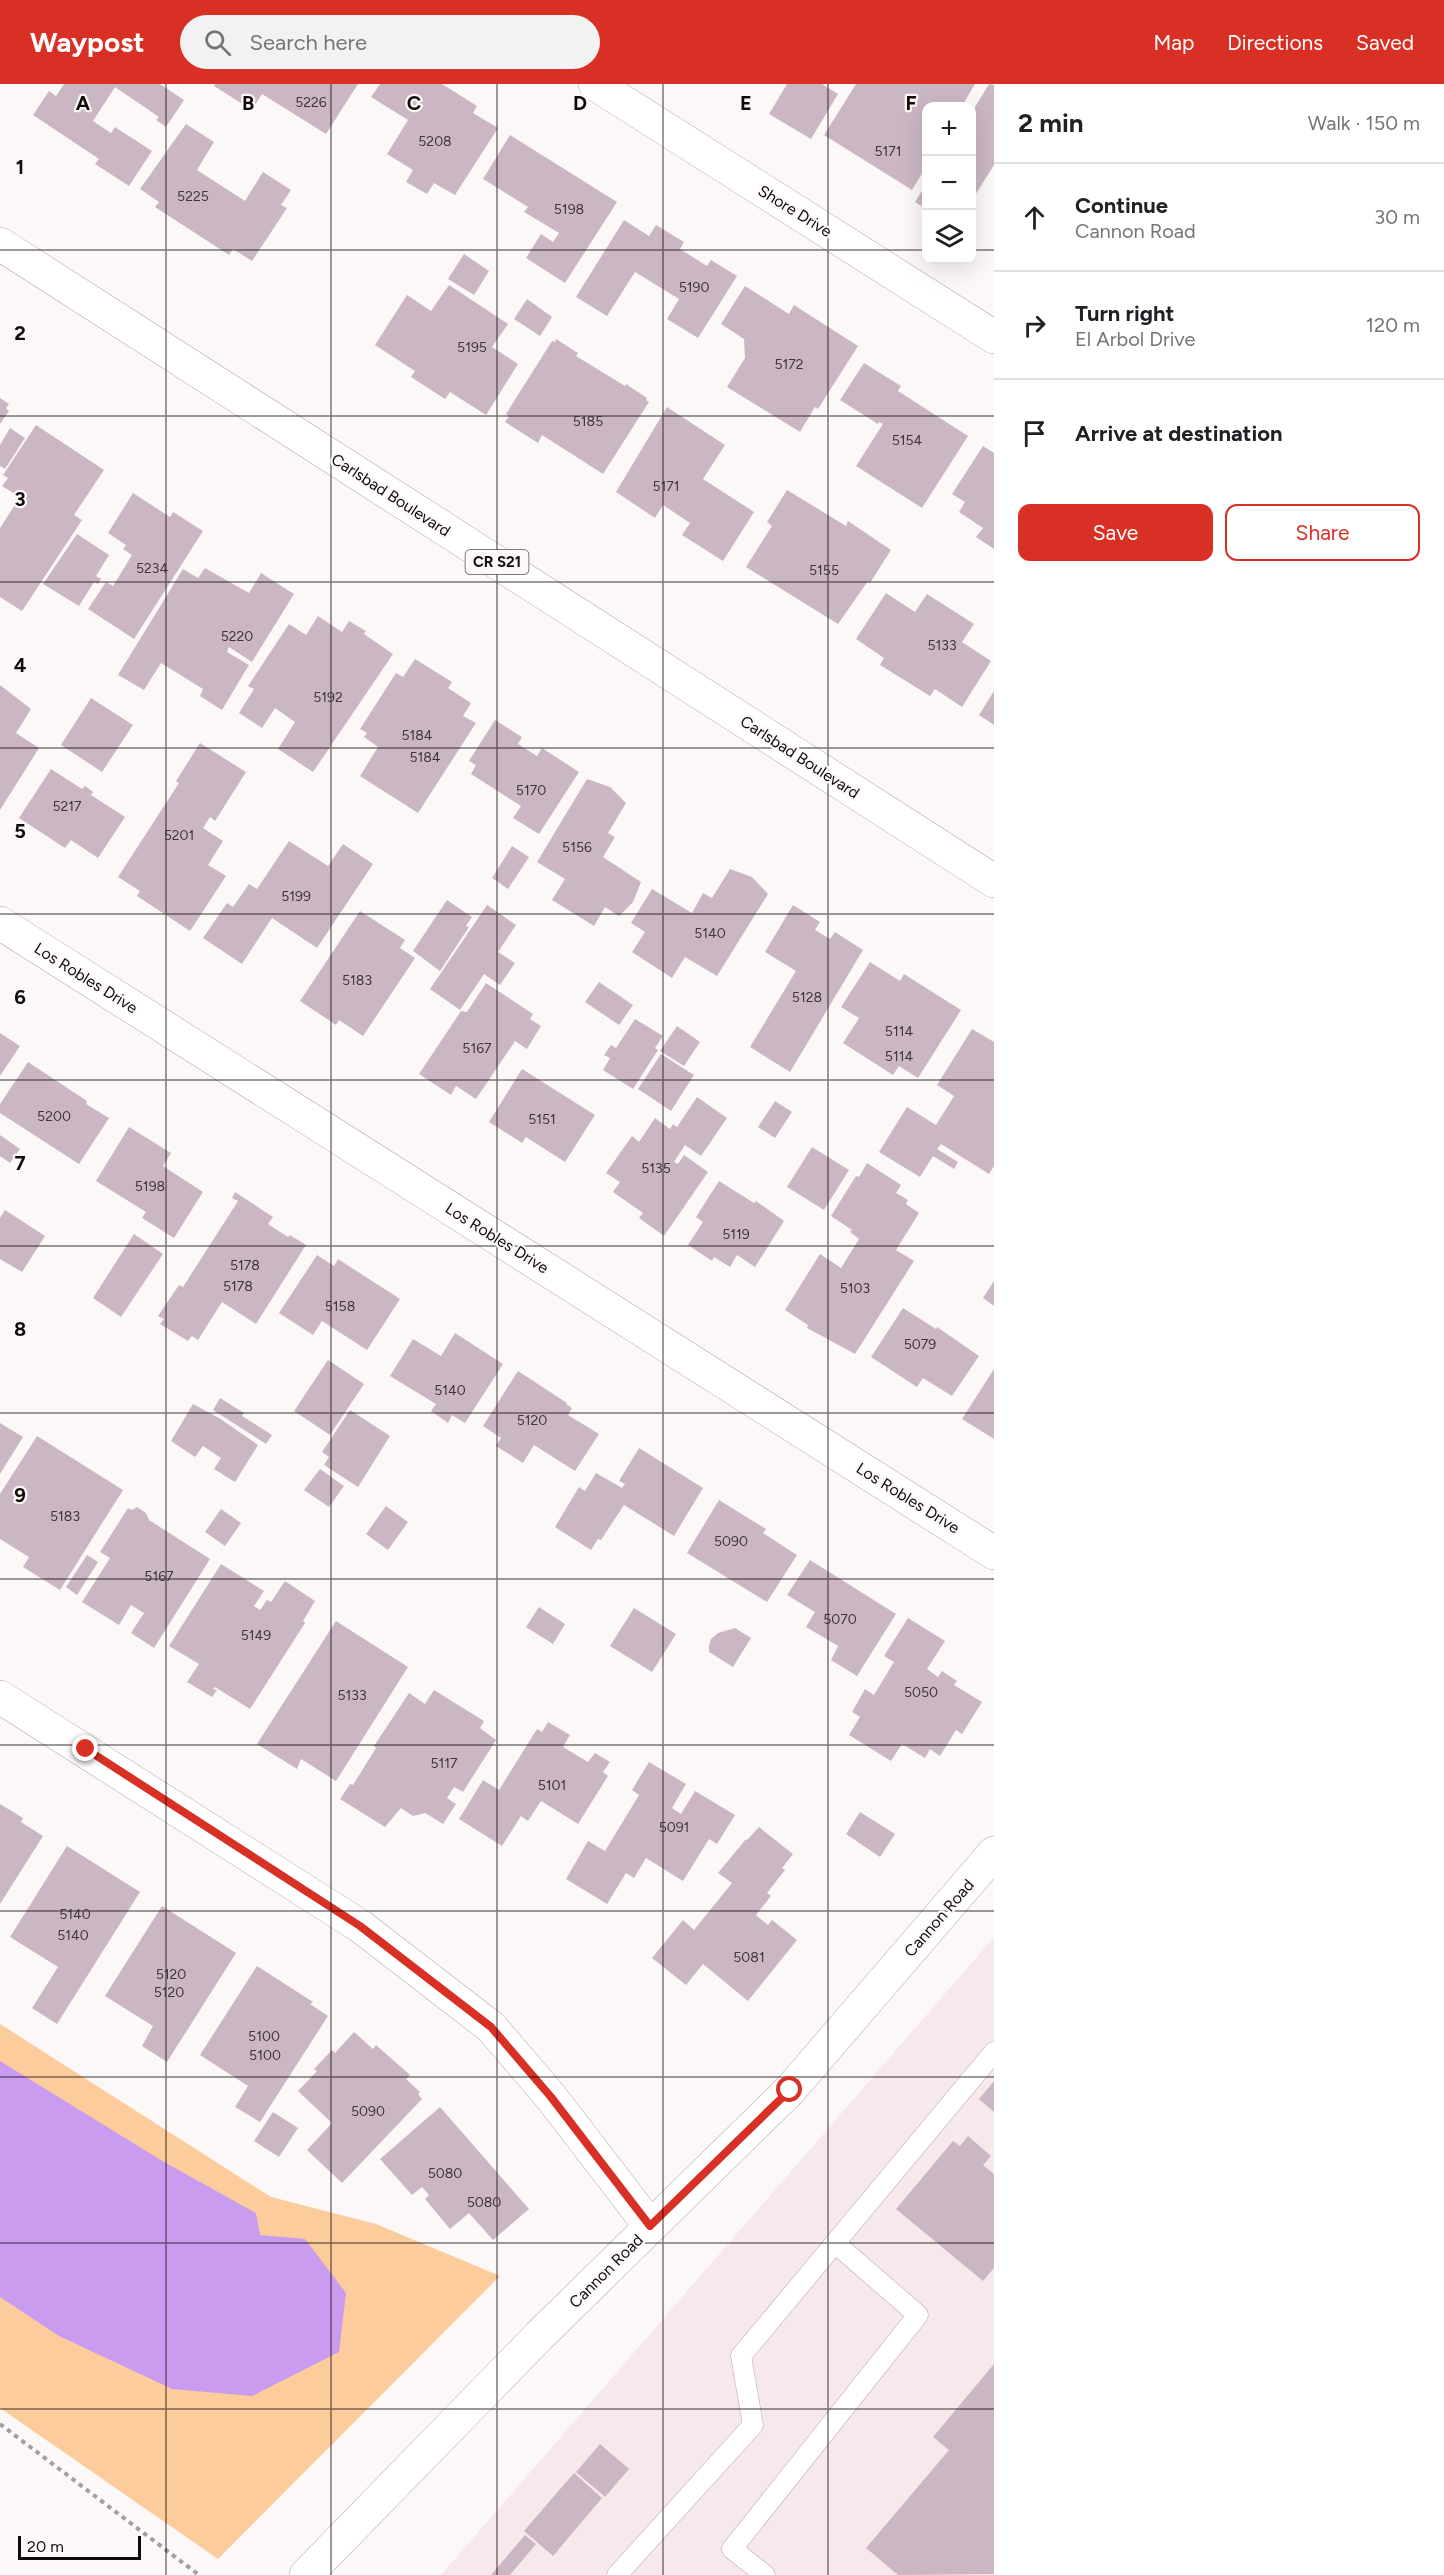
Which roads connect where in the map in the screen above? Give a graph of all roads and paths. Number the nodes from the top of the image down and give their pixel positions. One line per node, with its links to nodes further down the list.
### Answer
1 (595, 84): 3 (street, Shore Drive)
2 (0, 244): 4 (street, Carlsbad Boulevard / CR S21)
3 (994, 337)
4 (994, 881)
5 (0, 923): 6 (street, Los Robles Drive)
6 (994, 1553)
7 (0, 1696): 10 (street)
8 (994, 1853): 10 (street, Cannon Road)
9 (994, 2052): 11 (lane)
10 (650, 2226): 14 (street, Cannon Road)
11 (835, 2243): 15 (lane); 16 (lane)
12 (0, 2424): 13 (path)
13 (199, 2575)
14 (306, 2575)
15 (617, 2575)
16 (765, 2575)

